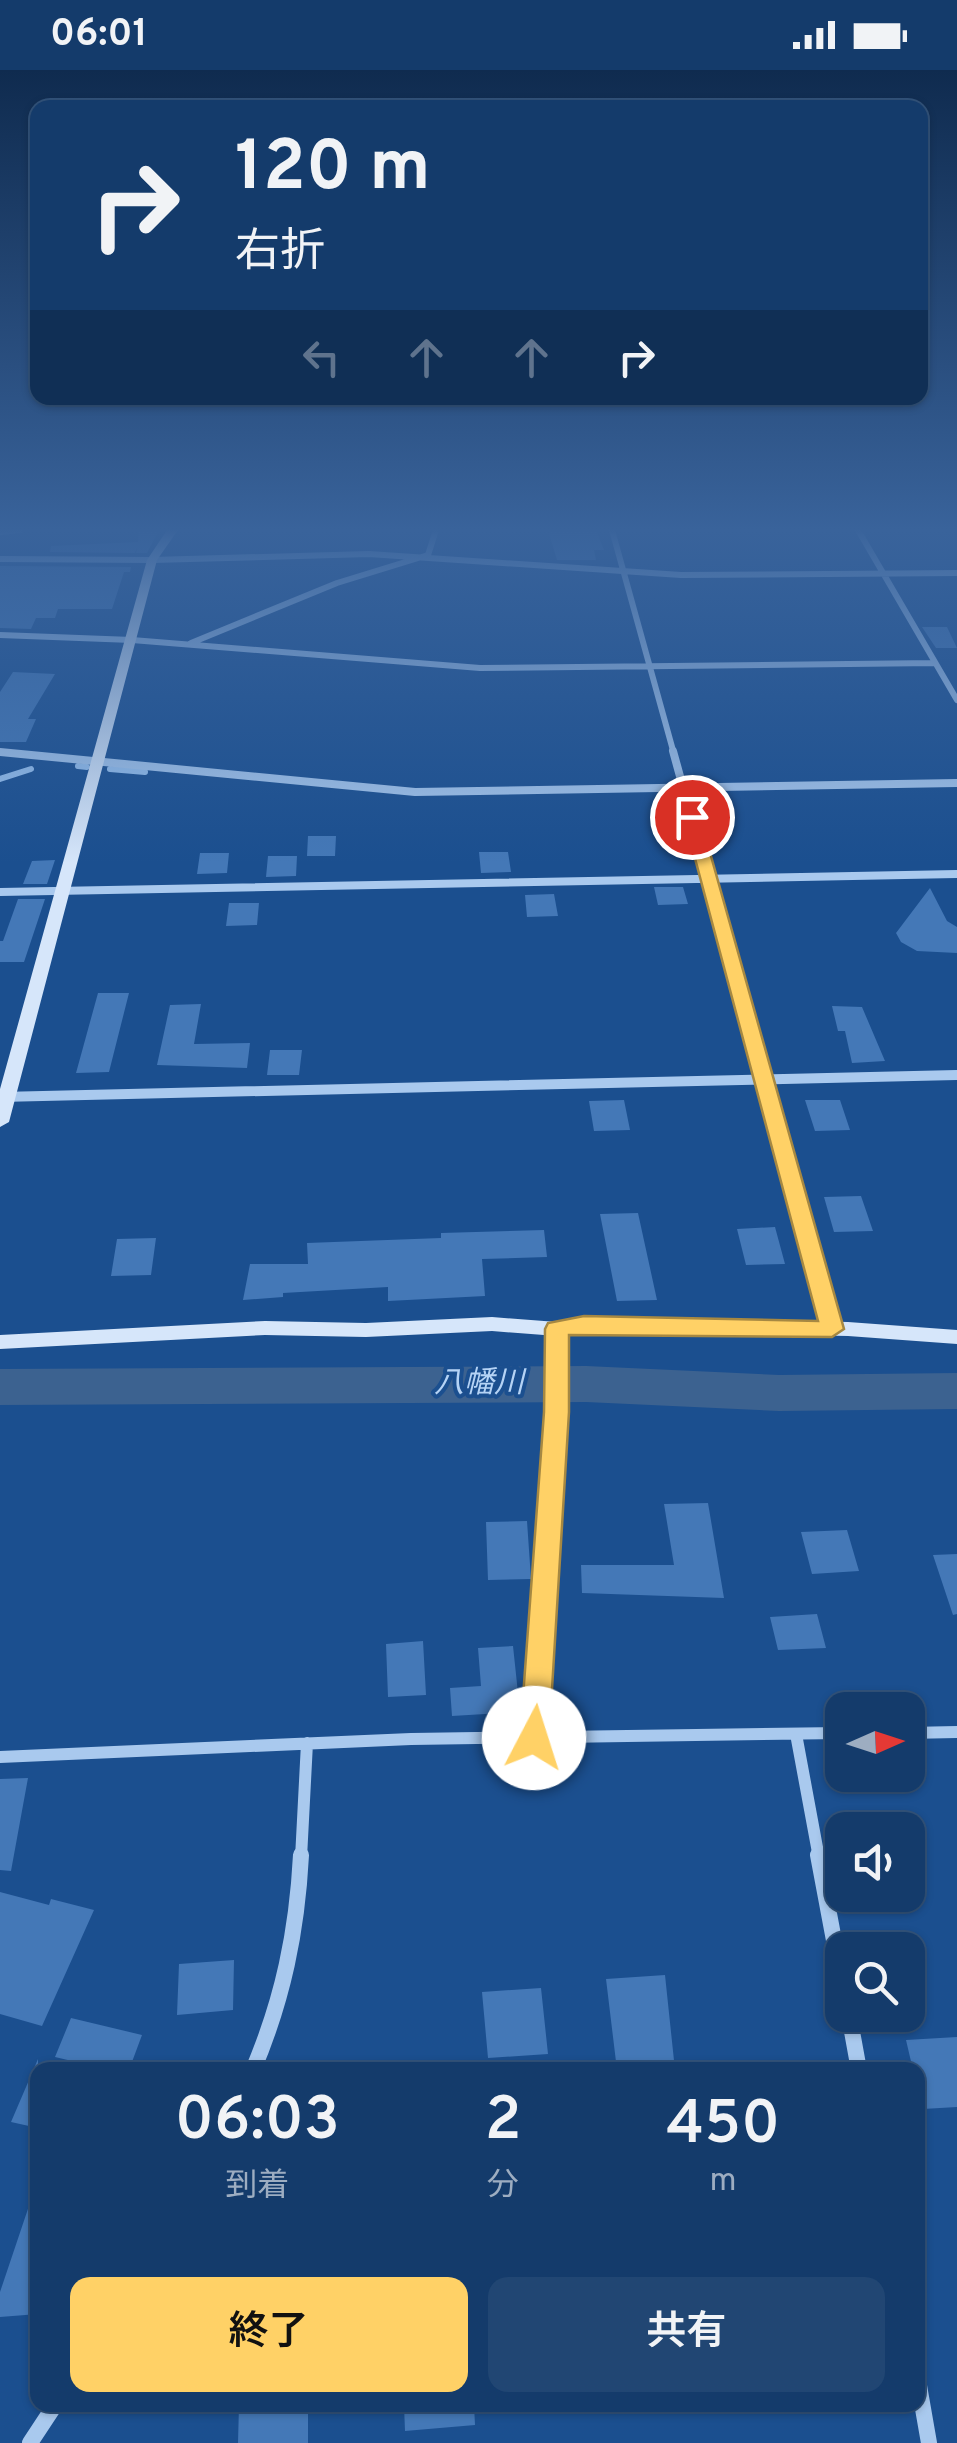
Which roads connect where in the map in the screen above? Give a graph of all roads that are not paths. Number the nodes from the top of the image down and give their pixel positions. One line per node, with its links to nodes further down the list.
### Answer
1 (132, 640): 11 (street)
2 (140, 641): 6 (street)
3 (197, 641): 6 (street)
4 (643, 641): 8 (street)
5 (923, 641): 7 (street)
6 (187, 645): 8 (street)
7 (936, 663): 8 (street); 9 (street)
8 (650, 668): 13 (street)
9 (957, 700)
10 (0, 752): 11 (street)
11 (99, 760): 13 (street); 16 (street)
12 (957, 784): 13 (street)
13 (684, 787): 15 (street)
14 (957, 874): 15 (street)
15 (709, 877): 16 (street); 19 (street)
16 (63, 891): 17 (street); 20 (street)
17 (0, 892)
18 (957, 1075): 19 (street)
19 (764, 1080): 20 (street); 23 (street)
20 (3, 1096): 21 (street)
21 (0, 1122)
22 (557, 1329): 23 (street); 25 (street); 30 (street)
23 (832, 1329): 24 (street)
24 (957, 1337)
25 (0, 1342)
26 (925, 1732): 27 (street)
27 (957, 1732)
28 (825, 1733): 29 (street)
29 (796, 1734): 30 (street); 33 (street)
30 (534, 1738): 31 (street)
31 (307, 1743): 32 (street); 35 (street)
32 (0, 1758)
33 (833, 1932)
34 (851, 2032): 36 (street)
35 (256, 2062)
36 (857, 2062)
37 (50, 2412): 39 (street)
38 (924, 2412): 40 (street)
39 (30, 2443)
40 (930, 2443)

